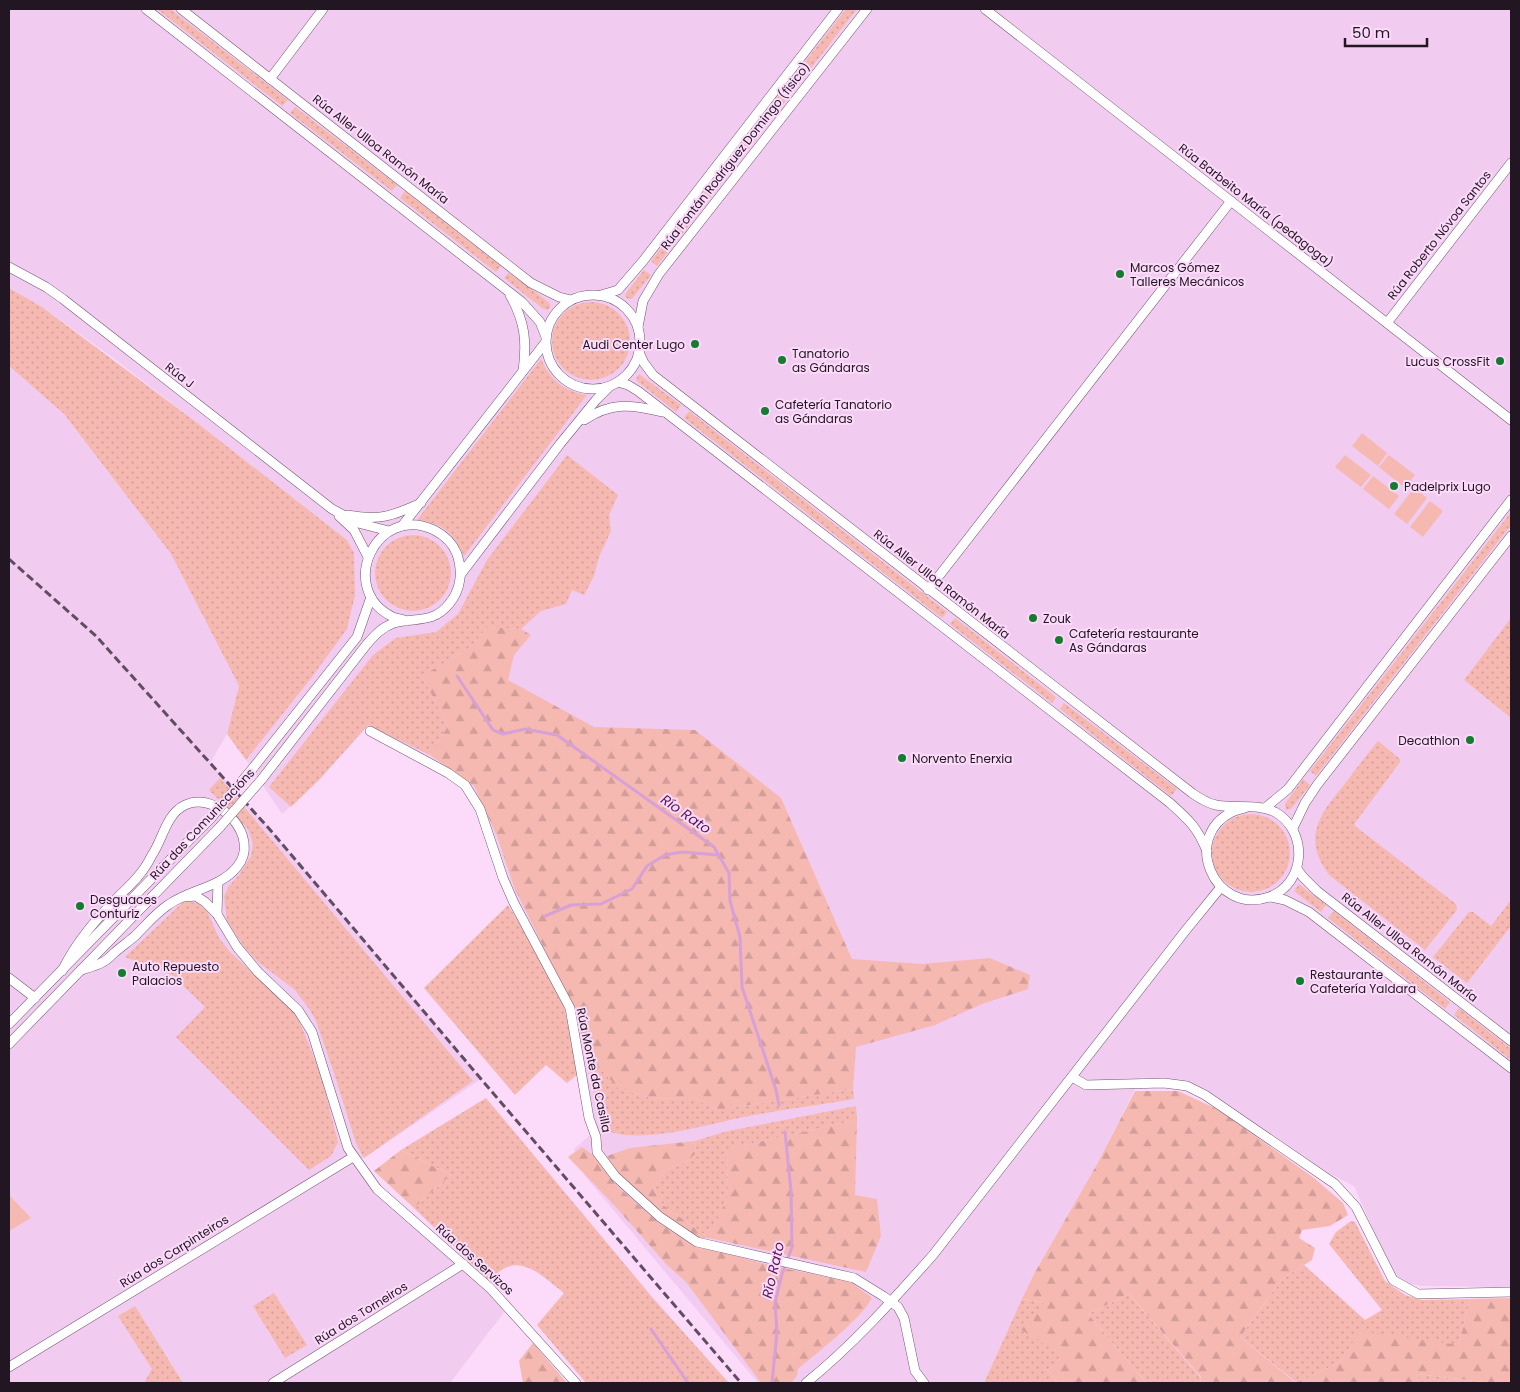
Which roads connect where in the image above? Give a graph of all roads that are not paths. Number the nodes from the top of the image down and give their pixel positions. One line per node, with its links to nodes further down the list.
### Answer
1 (146, 9): 11 (street)
2 (181, 9): 7 (street, Rúa Aller Ulloa Ramón María)
3 (323, 9): 7 (street)
4 (838, 9): 12 (street, Rúa Fontán Rodríguez Domingo (físico))
5 (867, 9): 15 (street, Rúa Fontán Rodríguez Domingo (físico))
6 (985, 9): 9 (street, Rúa Barbeito María (pedagoga))
7 (270, 78): 13 (street, Rúa Aller Ulloa Ramón María)
8 (1511, 163): 14 (street, Rúa Roberto Nóvoa Santos)
9 (1231, 201): 14 (street, Rúa Barbeito María (pedagoga)); 32 (street)
10 (9, 266): 25 (street, Rúa J)
11 (507, 290): 16 (street); 18 (street)
12 (601, 295): 13 (street); 15 (street)
13 (571, 300): 16 (street)
14 (1387, 323): 21 (street, Rúa Barbeito María (pedagoga))
15 (638, 326): 17 (street, Rúa Aller Ulloa Ramón María)
16 (546, 340): 18 (street); 19 (street)
17 (639, 352): 19 (street); 32 (street, Rúa Aller Ulloa Ramón María)
18 (523, 371): 24 (street)
19 (614, 384): 20 (street); 22 (street)
20 (667, 414): 22 (street); 39 (street)
21 (1511, 420)
22 (575, 425): 31 (street)
23 (1511, 500): 37 (street)
24 (421, 503): 26 (street); 27 (street)
25 (332, 509): 26 (street, Rúa J); 30 (street, Rúa J)
26 (342, 514): 28 (street, Rúa J)
27 (402, 526): 28 (street); 31 (street)
28 (389, 531): 30 (street)
29 (1511, 536): 38 (street)
30 (368, 557): 33 (street)
31 (461, 574): 34 (street, Rúa das Comunicacións)
32 (928, 590): 36 (street, Rúa Aller Ulloa Ramón María)
33 (371, 597): 34 (street); 47 (street, Rúa das Comunicacións, bridge)
34 (408, 621): 46 (street, Rúa das Comunicacións, bridge)
35 (370, 731): 58 (street, Rúa Monte da Casilla)
36 (1247, 807): 37 (street, Rúa Aller Ulloa Ramón María); 39 (street, Rúa Aller Ulloa Ramón María)
37 (1265, 808): 38 (street, Rúa Aller Ulloa Ramón María)
38 (1293, 828): 40 (street)
39 (1207, 851): 42 (street)
40 (1297, 868): 44 (street); 51 (street, Rúa Aller Ulloa Ramón María)
41 (218, 882): 43 (street); 45 (street); 47 (street)
42 (1221, 887): 44 (street); 54 (street)
43 (184, 897): 45 (street, Rúa dos Servizos); 46 (street)
44 (1270, 897): 53 (street)
45 (217, 914): 55 (street, Rúa dos Servizos)
46 (81, 970): 52 (street, Rúa das Comunicacións)
47 (62, 971): 49 (street, Rúa das Comunicacións)
48 (9, 978): 49 (street)
49 (34, 998): 50 (street, Rúa das Comunicacións)
50 (9, 1024)
51 (1511, 1041)
52 (9, 1044)
53 (1511, 1068)
54 (1072, 1077): 57 (street); 58 (street)
55 (353, 1157): 56 (street, Rúa dos Servizos); 59 (street, Rúa dos Carpinteiros)
56 (463, 1264): 60 (street, Rúa dos Torneiros); 61 (street, Rúa dos Servizos)
57 (1511, 1292)
58 (892, 1302): 62 (street); 63 (street)
59 (9, 1367)
60 (273, 1383)
61 (576, 1383)
62 (806, 1383)
63 (924, 1383)

